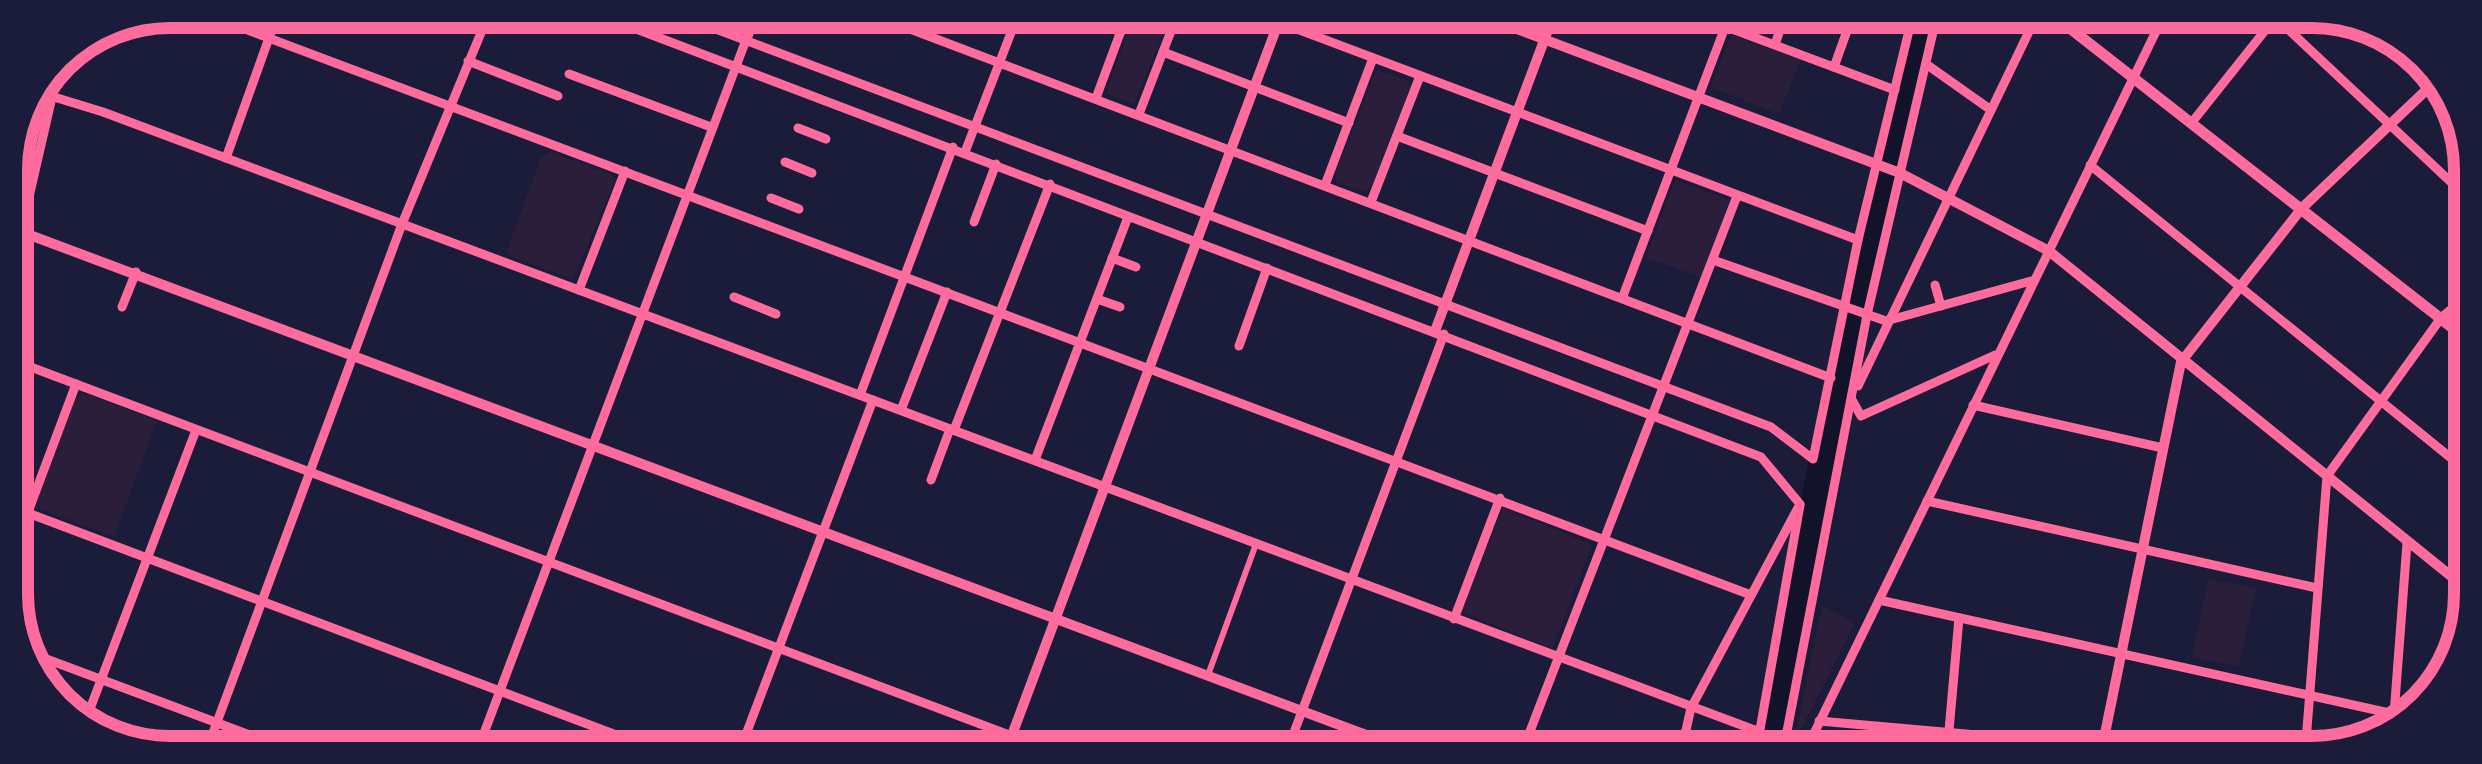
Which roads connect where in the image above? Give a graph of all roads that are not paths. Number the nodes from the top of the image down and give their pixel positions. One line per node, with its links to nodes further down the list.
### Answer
1 (239, 27): 28 (street)
2 (272, 27): 28 (street)
3 (483, 27): 34 (street)
4 (632, 27): 37 (street)
5 (711, 27): 29 (street)
6 (751, 27): 29 (street)
7 (909, 27): 35 (street)
8 (1013, 27): 35 (street)
9 (1108, 27): 27 (street)
10 (1123, 27): 27 (street)
11 (1172, 27): 32 (street)
12 (1277, 27): 42 (street)
13 (1303, 27): 33 (street)
14 (1510, 27): 30 (street)
15 (1549, 27): 30 (street)
16 (1726, 27): 49 (street)
17 (1729, 27): 31 (street)
18 (1781, 27): 31 (street)
19 (1848, 27): 38 (street)
20 (1911, 27): 45 (street)
21 (1934, 27): 36 (street)
22 (2031, 27): 51 (street)
23 (2069, 27): 41 (main road)
24 (2158, 27): 41 (street)
25 (2266, 27): 54 (street)
26 (2286, 27): 56 (street)
27 (1121, 32): 48 (street)
28 (268, 38): 50 (street); 65 (street)
29 (746, 40): 37 (street); 59 (street)
30 (1544, 40): 49 (street); 52 (street)
31 (1774, 44): 38 (street)
32 (1163, 52): 42 (street); 53 (street)
33 (1373, 58): 40 (street); 55 (street)
34 (468, 61): 47 (street); 50 (street)
35 (1000, 62): 48 (street); 59 (street)
36 (1926, 64): 51 (street); 72 (street)
37 (735, 66): 57 (street); 62 (street)
38 (1834, 66): 45 (street)
39 (568, 74): 57 (street)
40 (1420, 76): 52 (street); 60 (street)
41 (2132, 76): 54 (main road); 68 (street)
42 (1254, 88): 55 (street); 63 (street)
43 (2428, 88): 56 (street)
44 (53, 89): 46 (street)
45 (1895, 90): 69 (street)
46 (52, 94): 65 (street); 75 (street)
47 (558, 96)
48 (1096, 98): 53 (street)
49 (1698, 98): 69 (street); 71 (street)
50 (448, 105): 70 (street); 89 (street)
51 (1991, 110): 82 (street)
52 (1516, 112): 71 (street); 74 (street)
53 (1139, 114): 63 (street)
54 (2194, 121): 84 (main road)
55 (1348, 122): 78 (street)
56 (2388, 124): 77 (street); 84 (street)
57 (711, 127): 79 (street)
58 (798, 128): 61 (street)
59 (975, 128): 64 (street); 86 (street)
60 (1397, 136): 74 (street); 83 (street)
61 (826, 138)
62 (953, 147): 64 (street); 101 (street)
63 (1231, 150): 78 (street); 86 (street)
64 (964, 152): 67 (street)
65 (226, 158): 89 (street)
66 (784, 162): 73 (street)
67 (996, 164): 76 (street); 88 (street)
68 (2090, 165): 95 (street); 104 (street)
69 (1877, 166): 72 (street); 93 (street)
70 (625, 171): 79 (street); 105 (street)
71 (1672, 171): 80 (street); 90 (street)
72 (1900, 173): 82 (street); 119 (street)
73 (812, 174)
74 (1493, 174): 90 (street); 92 (street)
75 (28, 184)
76 (1050, 184): 87 (street); 116 (street)
77 (2454, 185)
78 (1325, 186): 83 (street)
79 (686, 194): 101 (street); 117 (street)
80 (1737, 196): 93 (street); 97 (street)
81 (771, 198): 85 (street)
82 (1948, 198): 95 (street); 121 (street)
83 (1371, 202): 92 (street)
84 (2302, 208): 104 (street); 120 (main road)
85 (799, 209)
86 (1206, 214): 94 (street); 110 (street)
87 (1128, 217): 94 (street); 96 (street)
88 (974, 222)
89 (402, 224): 105 (street); 127 (street)
90 (1648, 232): 107 (street)
91 (28, 233): 100 (street)
92 (1470, 238): 107 (street); 110 (street)
93 (1858, 240): 115 (street)
94 (1196, 242): 99 (street); 131 (street)
95 (2050, 252): 102 (street); 129 (street)
96 (1112, 258): 98 (street); 109 (street)
97 (1713, 260): 115 (street); 122 (street)
98 (1136, 267)
99 (1267, 268): 124 (street); 126 (street)
100 (136, 272): 112 (street); 127 (street)
101 (905, 276): 106 (street); 135 (street)
102 (2031, 281): 111 (street); 128 (street)
103 (1935, 284): 111 (street)
104 (2240, 285): 129 (street); 137 (street)
105 (579, 290): 117 (street)
106 (947, 292): 116 (street); 140 (street)
107 (1624, 296): 122 (street)
108 (734, 297): 118 (street)
109 (1097, 299): 113 (street); 125 (street)
110 (1445, 305): 124 (street); 134 (street)
111 (1941, 306): 121 (street)
112 (122, 307)
113 (1120, 307)
114 (2454, 307): 120 (street)
115 (1844, 310): 119 (street); 132 (street)
116 (1001, 312): 125 (street); 142 (street)
117 (641, 313): 135 (street); 144 (street)
118 (776, 314)
119 (1867, 315): 121 (street); 138 (street)
120 (2441, 318): 123 (main road); 137 (street)
121 (1886, 321): 138 (street)
122 (1690, 322): 132 (street); 134 (street)
123 (2454, 329)
124 (1440, 332): 141 (street); 147 (street)
125 (1081, 342): 131 (street); 146 (street)
126 (1240, 346)
127 (354, 353): 144 (street); 149 (street)
128 (1995, 355): 138 (street); 139 (street)
129 (2181, 362): 145 (street); 150 (street)
130 (28, 366): 133 (street)
131 (1149, 368): 147 (street); 152 (street)
132 (1831, 378): 134 (street)
133 (76, 384): 143 (street); 156 (street)
134 (1665, 387): 141 (street)
135 (860, 395): 136 (street)
136 (872, 400): 140 (street); 157 (street)
137 (2382, 401): 148 (street); 150 (street)
138 (1850, 404): 201 (street)
139 (1973, 405): 145 (street); 154 (street)
140 (901, 410): 142 (street)
141 (1650, 414): 155 (street); 158 (street)
142 (952, 429): 146 (street); 151 (street)
143 (196, 430): 149 (street); 162 (street)
144 (594, 442): 157 (street); 163 (street)
145 (2163, 448): 161 (street)
146 (1035, 460): 152 (street)
147 (1397, 460): 153 (street); 165 (street)
148 (2454, 460)
149 (311, 473): 163 (street); 169 (street)
150 (2327, 476): 159 (street); 166 (street)
151 (931, 480)
152 (1103, 488): 160 (street); 170 (street)
153 (1500, 498): 158 (street); 172 (street)
154 (1927, 501): 161 (street); 168 (street)
155 (1800, 504): 167 (street); 188 (street)
156 (28, 512): 162 (street)
157 (822, 529): 170 (street); 173 (street)
158 (1603, 536): 167 (street); 176 (street)
159 (2406, 543): 164 (street); 182 (street)
160 (1256, 544): 165 (street); 177 (street)
161 (2142, 550): 166 (street); 174 (street)
162 (147, 557): 169 (street); 178 (street)
163 (549, 560): 173 (street); 179 (street)
164 (2454, 579)
165 (1352, 580): 172 (street); 183 (street)
166 (2317, 588): 180 (street)
167 (1751, 594): 181 (street)
168 (1878, 600): 171 (street); 186 (street)
169 (263, 601): 179 (street); 187 (street)
170 (1056, 617): 177 (street); 195 (street)
171 (1959, 618): 174 (street); 189 (street)
172 (1454, 619): 176 (street)
173 (778, 647): 194 (street); 195 (street)
174 (2121, 655): 180 (street); 204 (street)
175 (42, 657): 178 (street)
176 (1557, 658): 181 (street); 198 (street)
177 (1208, 675): 183 (street)
178 (102, 679): 184 (street); 187 (street)
179 (501, 691): 192 (street); 193 (street)
180 (2309, 695): 185 (street); 205 (street)
181 (1690, 708): 188 (street); 199 (street)
182 (2394, 710)
183 (1303, 711): 196 (street); 197 (street)
184 (89, 712)
185 (2389, 714)
186 (1819, 722): 189 (street); 202 (street)
187 (217, 723): 190 (street); 191 (street)
188 (1760, 732): 200 (street)
189 (1949, 735): 203 (street)
190 (212, 736)
191 (252, 736)
192 (483, 736)
193 (619, 736)
194 (745, 736)
195 (1012, 736)
196 (1293, 736)
197 (1368, 736)
198 (1528, 736)
199 (1685, 736)
200 (1759, 736)
201 (1786, 736)
202 (1812, 736)
203 (1959, 736)
204 (2104, 736)
205 (2306, 736)

